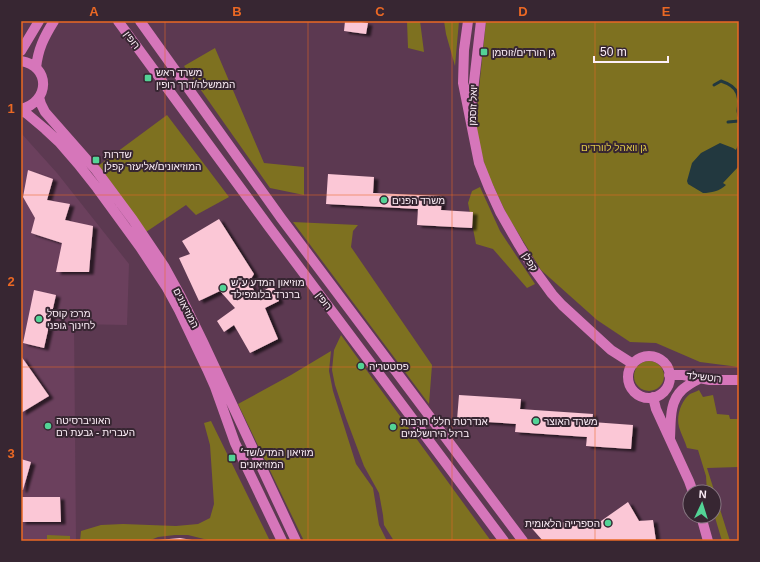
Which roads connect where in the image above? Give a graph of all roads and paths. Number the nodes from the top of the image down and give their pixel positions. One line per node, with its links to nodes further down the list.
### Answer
1 (39, 21): 7 (street)
2 (54, 21): 9 (street)
3 (118, 21): 23 (street, רופין)
4 (140, 21): 24 (street, רופין)
5 (468, 21): 12 (street, יואל זוסמן)
6 (481, 21): 12 (street, יואל זוסמן)
7 (21, 51)
8 (21, 61): 9 (street)
9 (36, 68): 10 (street)
10 (39, 97): 11 (street); 22 (street, המוזיאונים)
11 (21, 110): 21 (street, המוזיאונים)
12 (472, 130): 13 (street, קפלן)
13 (633, 364): 14 (street); 17 (street)
14 (669, 375): 15 (street, רוטשילד); 17 (street)
15 (705, 379): 16 (street, רוטשילד); 18 (street)
16 (739, 380)
17 (653, 397): 18 (street)
18 (670, 440): 19 (street)
19 (690, 484)
20 (703, 524): 25 (street)
21 (282, 541)
22 (296, 541)
23 (504, 541)
24 (523, 541)
25 (708, 541)

